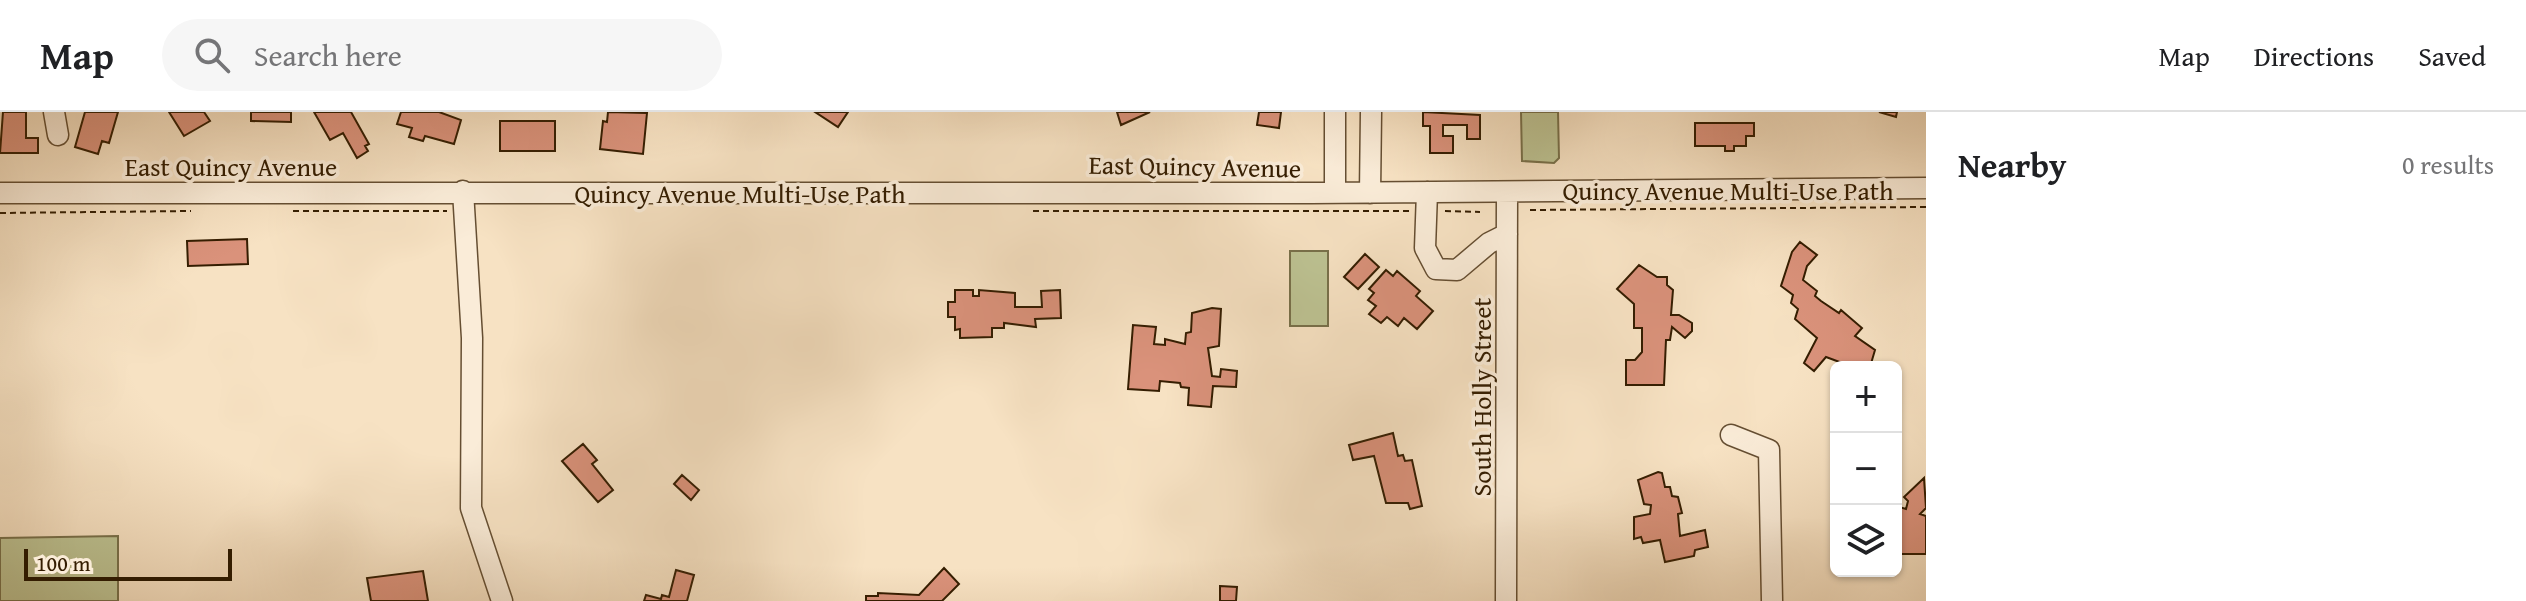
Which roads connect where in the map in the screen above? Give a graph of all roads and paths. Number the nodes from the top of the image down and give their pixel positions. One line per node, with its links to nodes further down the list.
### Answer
1 (54, 112): 4 (street)
2 (1335, 112): 8 (street)
3 (1371, 112): 9 (street)
4 (58, 135)
5 (1926, 188): 6 (street, East Quincy Avenue)
6 (1507, 192): 11 (street, East Quincy Avenue); 19 (street, South Holly Street)
7 (0, 193): 10 (street, East Quincy Avenue)
8 (1335, 193): 9 (street, East Quincy Avenue); 10 (street, East Quincy Avenue)
9 (1370, 193): 11 (street, East Quincy Avenue)
10 (464, 201): 15 (path); 21 (street)
11 (1427, 202): 16 (path); 17 (path); 19 (street)
12 (1926, 207): 13 (path, Quincy Avenue Multi-Use Path)
13 (1530, 210)
14 (192, 211): 18 (path)
15 (288, 211)
16 (1032, 211)
17 (1480, 212)
18 (0, 213)
19 (1507, 234): 22 (street, South Holly Street)
20 (1731, 435): 23 (street)
21 (502, 601)
22 (1506, 601)
23 (1772, 601)

